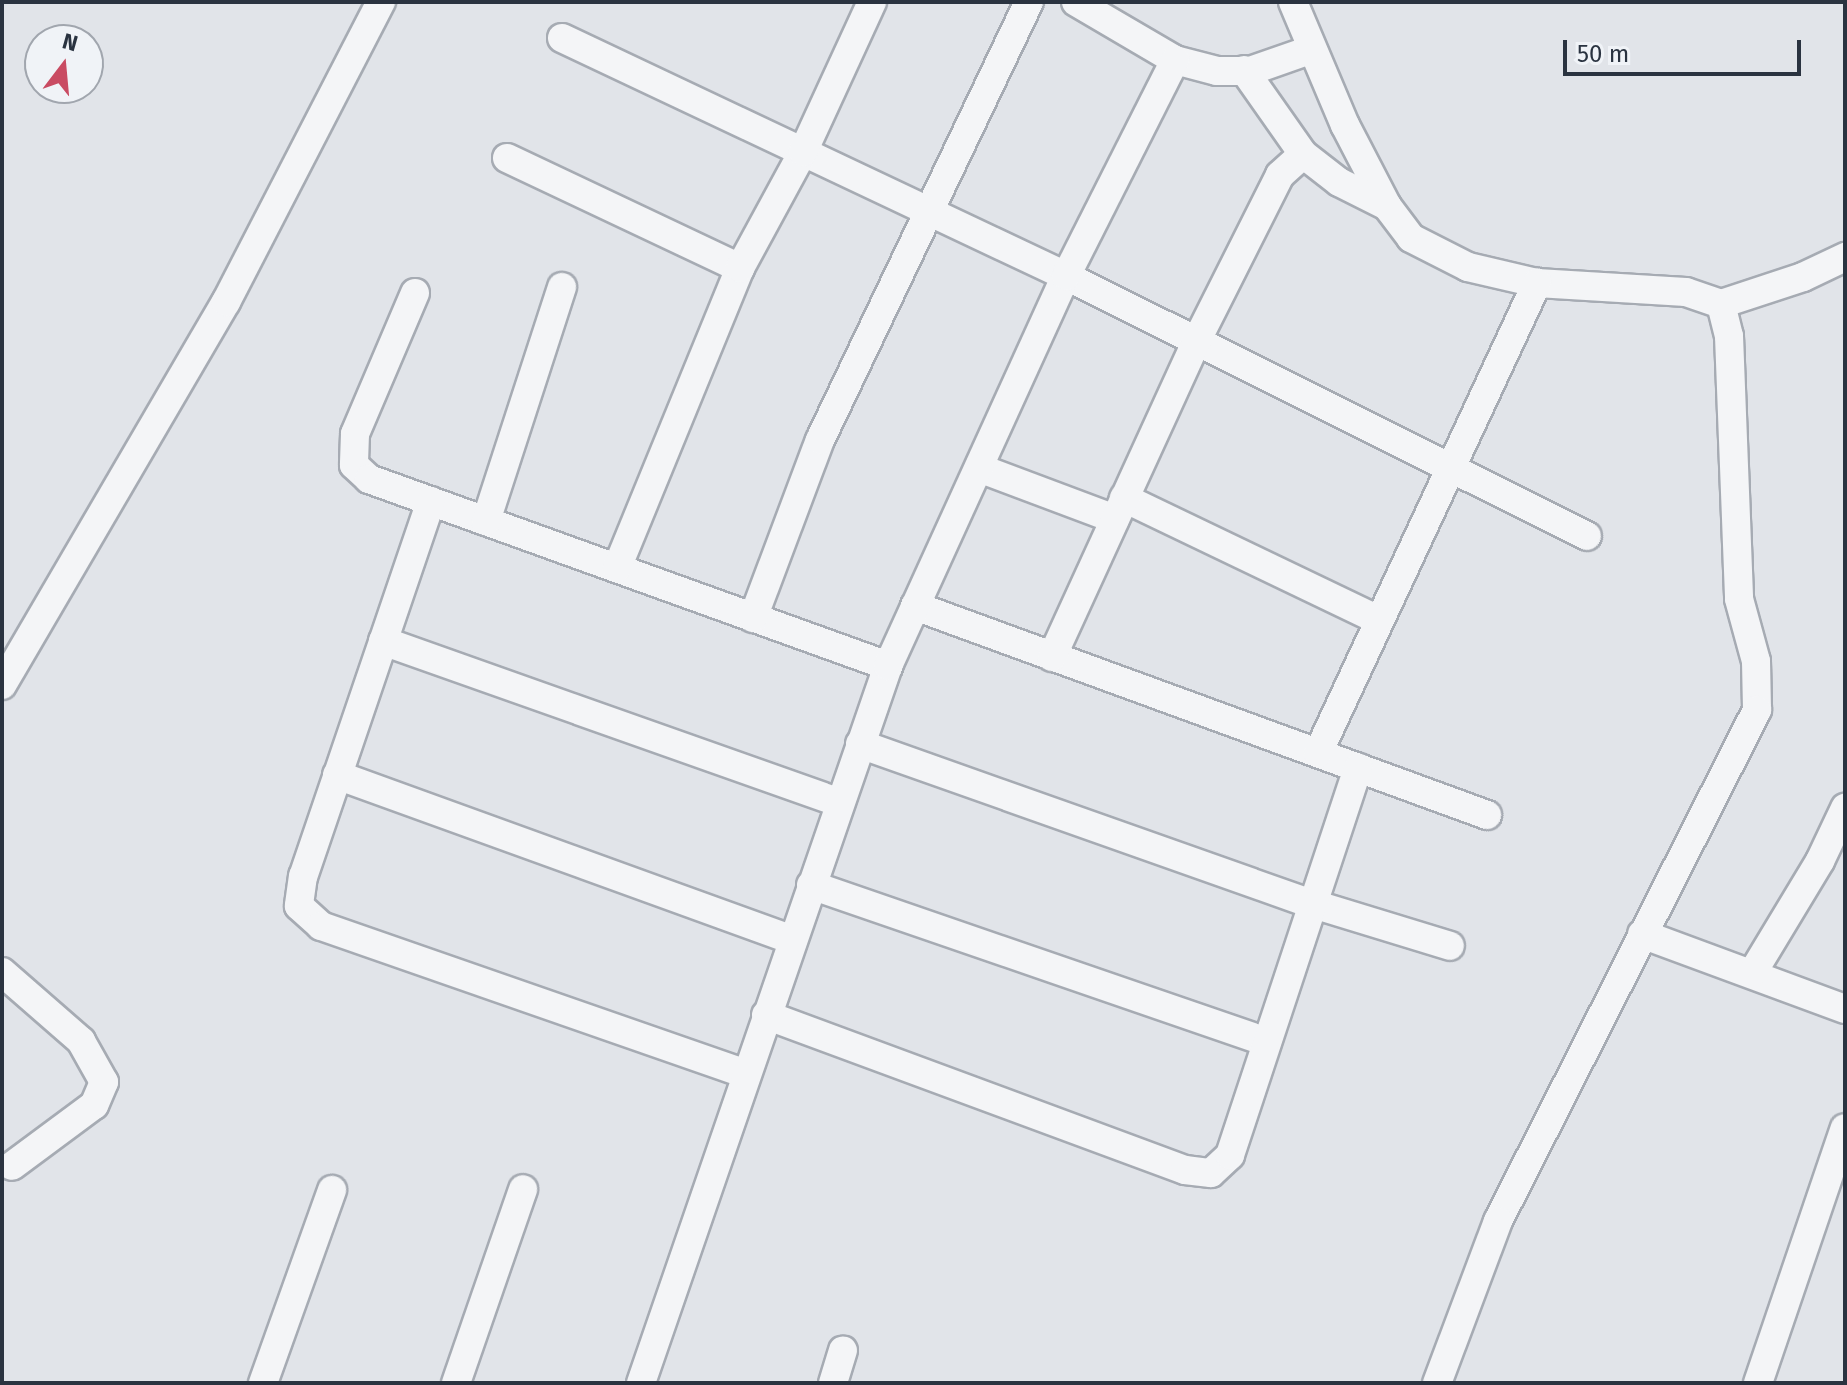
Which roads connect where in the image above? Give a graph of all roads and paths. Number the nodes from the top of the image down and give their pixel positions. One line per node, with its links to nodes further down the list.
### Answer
1 (381, 2): 36 (street)
2 (872, 2): 10 (street)
3 (1029, 2): 14 (street)
4 (1076, 2): 8 (street)
5 (1293, 2): 7 (street)
6 (562, 38): 10 (street)
7 (1310, 50): 9 (street); 13 (street)
8 (1175, 60): 9 (street); 17 (street)
9 (1244, 70): 11 (street)
10 (803, 152): 14 (street); 16 (street)
11 (1303, 154): 13 (street); 22 (street)
12 (507, 158): 16 (street)
13 (1387, 206): 18 (street)
14 (930, 212): 17 (street); 31 (street)
15 (1845, 257): 21 (street)
16 (740, 268): 29 (street)
17 (1066, 276): 22 (street); 23 (street)
18 (1537, 283): 21 (street); 24 (street)
19 (562, 287): 27 (street)
20 (415, 293): 25 (street)
21 (1721, 304): 46 (street)
22 (1196, 342): 24 (street); 26 (street)
23 (979, 468): 26 (street); 30 (street)
24 (1449, 468): 28 (street); 32 (street)
25 (431, 501): 27 (street); 33 (street)
26 (1120, 509): 32 (street); 34 (street)
27 (486, 521): 29 (street)
28 (1587, 536)
29 (617, 568): 31 (street)
30 (915, 606): 34 (street); 35 (street)
31 (753, 618): 35 (street)
32 (1379, 620): 38 (street)
33 (383, 641): 40 (street); 41 (street)
34 (1052, 657): 38 (street)
35 (888, 666): 37 (street)
36 (2, 685)
37 (860, 744): 41 (street); 45 (street)
38 (1318, 753): 39 (street)
39 (1358, 768): 43 (street); 45 (street)
40 (337, 775): 47 (street); 54 (street)
41 (840, 803): 44 (street)
42 (1845, 808): 50 (street)
43 (1487, 815)
44 (811, 885): 47 (street); 53 (street)
45 (1313, 904): 48 (street); 53 (street)
46 (1642, 934): 50 (street); 64 (street)
47 (792, 940): 52 (street)
48 (1450, 946)
49 (2, 972): 56 (street)
50 (1753, 972): 51 (street)
51 (1845, 1009)
52 (766, 1015): 53 (street); 54 (street)
53 (1267, 1042)
54 (746, 1074): 62 (street)
55 (1845, 1128): 65 (street)
56 (12, 1166)
57 (523, 1189): 61 (street)
58 (332, 1190): 60 (street)
59 (843, 1351): 63 (street)
60 (263, 1383)
61 (456, 1383)
62 (641, 1383)
63 (833, 1383)
64 (1437, 1383)
65 (1758, 1383)

